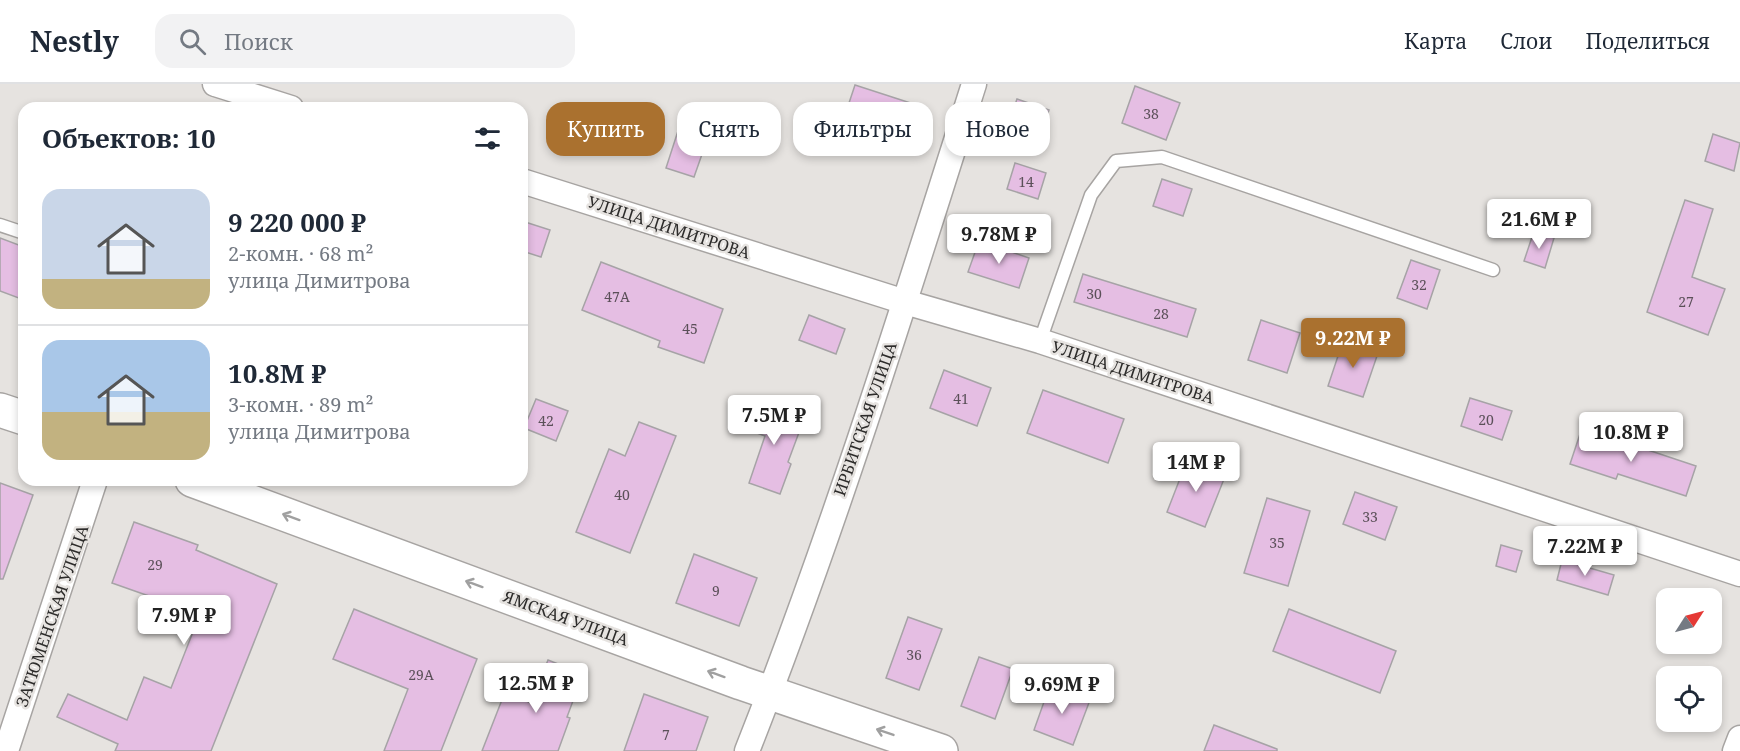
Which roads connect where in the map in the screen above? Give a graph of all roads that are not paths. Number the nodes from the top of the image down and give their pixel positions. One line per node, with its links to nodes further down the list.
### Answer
1 (974, 84): 8 (street, ИРБИТСКАЯ УЛИЦА)
2 (227, 91): 3 (street)
3 (268, 102)
4 (528, 183): 8 (street, УЛИЦА ДИМИТРОВА)
5 (0, 225): 6 (lane)
6 (18, 231)
7 (1493, 270): 9 (lane)
8 (905, 302): 9 (street, УЛИЦА ДИМИТРОВА); 15 (street, ИРБИТСКАЯ УЛИЦА)
9 (1040, 341): 14 (street, УЛИЦА ДИМИТРОВА)
10 (0, 410): 11 (main road)
11 (18, 416)
12 (93, 486): 17 (street, ЗАТЮМЕНСКАЯ УЛИЦА)
13 (208, 486): 15 (main road, ЯМСКАЯ УЛИЦА, one-way to 13)
14 (1740, 574)
15 (771, 693): 18 (street, ИРБИТСКАЯ УЛИЦА); 19 (main road, ЯМСКАЯ УЛИЦА, one-way to 15)
16 (1740, 738): 20 (street)
17 (6, 751)
18 (747, 751)
19 (941, 751)
20 (1735, 751)

